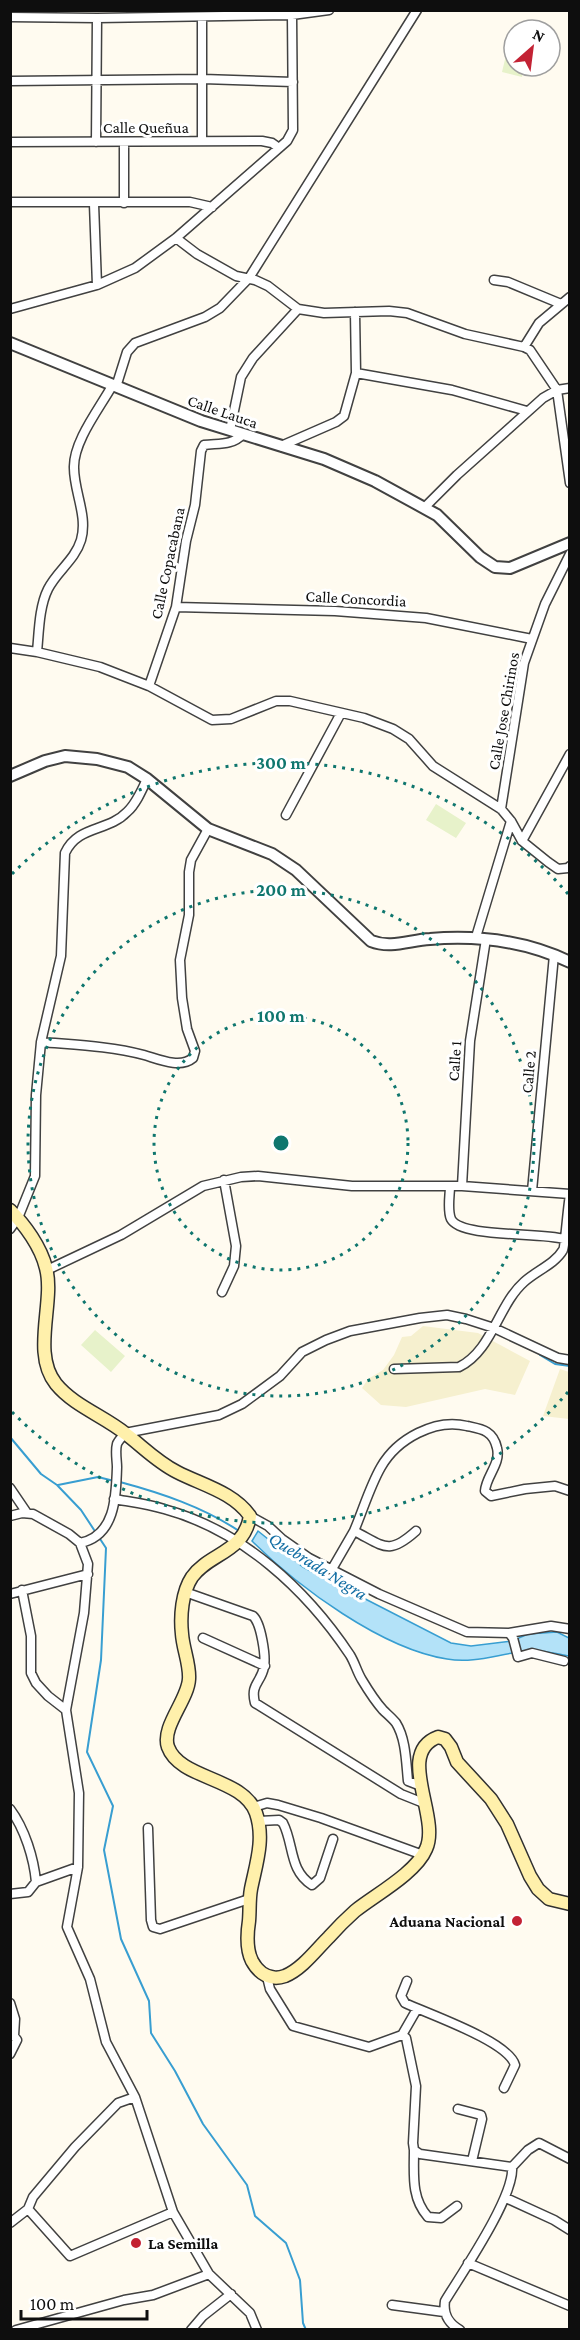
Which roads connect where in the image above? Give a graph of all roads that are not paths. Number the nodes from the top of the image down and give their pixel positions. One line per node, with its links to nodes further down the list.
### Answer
1 (329, 10): 4 (street)
2 (417, 10): 22 (street)
3 (138, 14): 6 (street); 7 (street)
4 (292, 15): 6 (street); 11 (street)
5 (10, 16): 7 (street)
6 (202, 16): 8 (street)
7 (98, 18): 9 (street)
8 (203, 79): 9 (street); 11 (street); 12 (street)
9 (97, 80): 10 (street); 14 (street)
10 (10, 81)
11 (293, 82): 16 (street)
12 (202, 141): 15 (street, Calle Queñua); 16 (street, Calle Queñua)
13 (10, 142): 14 (street, Calle Queñua)
14 (96, 142): 15 (street, Calle Queñua)
15 (124, 142): 18 (street)
16 (279, 148): 20 (street)
17 (10, 202): 19 (street)
18 (124, 202): 19 (street); 20 (street)
19 (94, 204): 24 (street)
20 (212, 207): 21 (street)
21 (176, 238): 22 (street); 24 (street)
22 (249, 278): 28 (street); 33 (street)
23 (494, 280): 26 (street)
24 (97, 285): 27 (street)
25 (570, 297): 26 (street)
26 (561, 304): 31 (street)
27 (10, 309)
28 (298, 309): 29 (street); 37 (street)
29 (355, 312): 31 (street); 32 (street)
30 (10, 343): 33 (street, Calle Lauca)
31 (524, 347): 35 (street)
32 (356, 373): 36 (street); 39 (street)
33 (114, 387): 37 (street, Calle Lauca); 47 (street)
34 (570, 388): 35 (street)
35 (557, 390): 36 (street); 40 (street)
36 (527, 411): 41 (street)
37 (230, 430): 38 (street, Calle Lauca)
38 (243, 434): 39 (street, Calle Lauca); 44 (street, Calle Copacabana)
39 (281, 446): 41 (street, Calle Lauca)
40 (570, 483)
41 (425, 507): 42 (street, Calle Lauca)
42 (570, 543)
43 (570, 554): 45 (street, Calle Jose Chirinos)
44 (176, 607): 45 (street, Calle Concordia); 48 (street, Calle Copacabana)
45 (532, 639): 53 (street, Calle Jose Chirinos)
46 (10, 648): 47 (street)
47 (37, 652): 48 (street)
48 (149, 686): 49 (street)
49 (341, 713): 53 (street); 54 (street)
50 (570, 754): 57 (street)
51 (10, 776): 52 (street)
52 (147, 779): 56 (street); 62 (street)
53 (501, 809): 55 (street)
54 (286, 815)
55 (511, 820): 57 (street); 59 (street, Calle 1)
56 (208, 829): 59 (street); 62 (street)
57 (522, 841): 58 (street)
58 (570, 866)
59 (481, 938): 60 (street); 64 (street, Calle 1)
60 (554, 955): 61 (street); 66 (street, Calle 2)
61 (570, 962)
62 (41, 1042): 68 (street)
63 (224, 1180): 65 (street); 71 (street); 72 (street)
64 (462, 1185): 65 (street); 66 (street)
65 (450, 1186): 70 (street)
66 (532, 1191): 67 (street)
67 (570, 1194): 70 (street)
68 (14, 1214): 69 (street); 71 (main road)
69 (10, 1229)
70 (564, 1239): 73 (street)
71 (47, 1270): 76 (main road)
72 (222, 1292)
73 (494, 1328): 74 (street); 75 (street); 76 (street)
74 (570, 1360)
75 (394, 1369)
76 (125, 1433): 79 (street); 82 (main road)
77 (10, 1488): 80 (street)
78 (570, 1491): 83 (street)
79 (114, 1495): 82 (street); 85 (street)
80 (27, 1513): 81 (street); 85 (street)
81 (10, 1516)
82 (244, 1530): 86 (street); 89 (main road); 97 (street)
83 (354, 1531): 84 (street); 86 (street)
84 (416, 1531)
85 (80, 1543): 87 (street)
86 (332, 1569): 92 (street)
87 (88, 1574): 88 (street); 96 (street)
88 (22, 1590): 90 (street); 96 (street)
89 (185, 1592): 95 (street); 99 (main road)
90 (10, 1594)
91 (570, 1629): 92 (street)
92 (511, 1635): 94 (street)
93 (202, 1638): 95 (street)
94 (564, 1661)
95 (264, 1666): 98 (street)
96 (66, 1710): 105 (street)
97 (421, 1786): 98 (main road); 109 (main road)
98 (426, 1804): 104 (main road)
99 (254, 1807): 101 (main road); 104 (street)
100 (10, 1809): 106 (street)
101 (259, 1821): 103 (street); 108 (main road)
102 (148, 1828): 108 (street)
103 (333, 1839)
104 (423, 1855): 110 (main road)
105 (78, 1868): 106 (street); 118 (street)
106 (36, 1882): 107 (street)
107 (10, 1894)
108 (249, 1899): 110 (main road)
109 (570, 1904)
110 (267, 1977): 114 (street)
111 (407, 1981): 113 (street)
112 (10, 2003): 115 (street)
113 (417, 2009): 114 (street); 117 (street)
114 (402, 2035): 120 (street)
115 (12, 2037): 116 (street)
116 (10, 2054)
117 (504, 2088)
118 (135, 2097): 126 (street); 127 (street)
119 (458, 2109): 122 (street)
120 (414, 2150): 122 (street); 125 (street)
121 (569, 2157): 123 (street)
122 (472, 2161): 123 (street)
123 (512, 2167): 124 (street)
124 (506, 2198): 129 (street); 130 (street)
125 (457, 2206)
126 (28, 2209): 127 (street); 128 (street)
127 (173, 2212): 131 (street)
128 (10, 2223)
129 (570, 2230)
130 (468, 2263): 134 (street); 135 (street)
131 (208, 2274): 132 (street); 136 (street)
132 (231, 2294): 137 (street); 138 (street)
133 (392, 2305): 135 (street)
134 (570, 2306)
135 (444, 2312): 139 (street)
136 (16, 2330)
137 (190, 2330)
138 (257, 2330)
139 (459, 2330)

